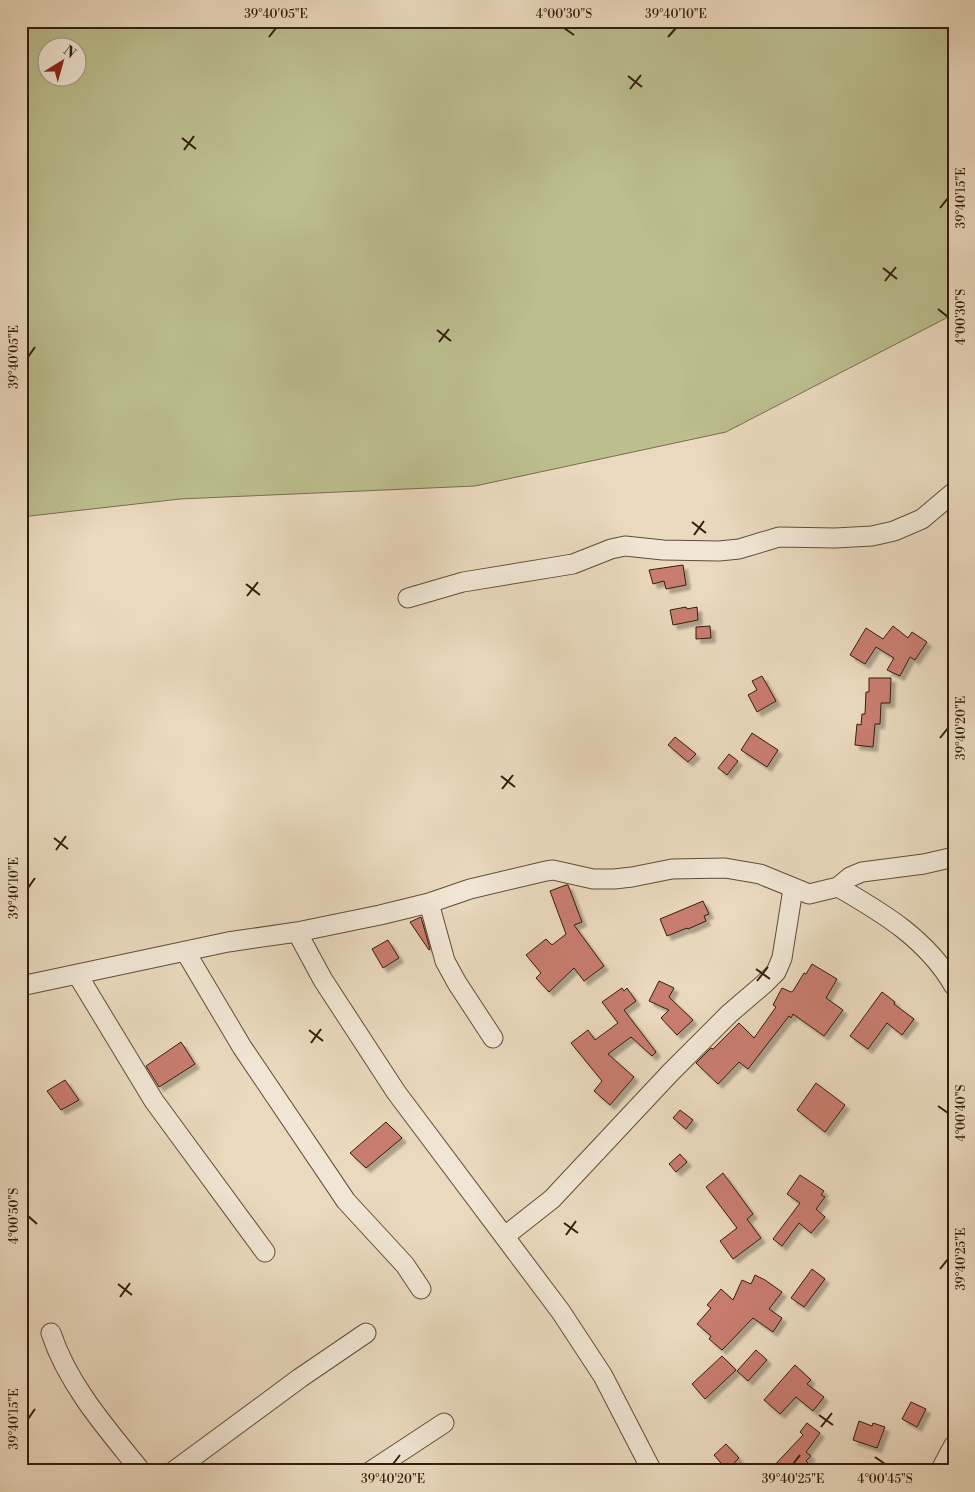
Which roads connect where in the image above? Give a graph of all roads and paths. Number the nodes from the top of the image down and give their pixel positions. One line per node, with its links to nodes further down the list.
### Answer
1 (954, 492): 2 (street)
2 (408, 598)
3 (954, 857): 4 (street)
4 (838, 886): 5 (street); 11 (street)
5 (794, 889): 6 (street); 13 (street)
6 (429, 903): 7 (street); 12 (street)
7 (297, 932): 8 (street); 13 (street)
8 (185, 951): 9 (street); 15 (street)
9 (76, 974): 10 (street); 14 (street)
10 (21, 986)
11 (954, 986)
12 (493, 1038)
13 (505, 1236): 23 (street)
14 (265, 1252)
15 (421, 1289)
16 (51, 1333): 20 (street)
17 (366, 1333): 21 (street)
18 (444, 1424): 22 (street)
19 (954, 1445): 24 (street)
20 (141, 1471)
21 (174, 1471)
22 (371, 1471)
23 (652, 1471)
24 (940, 1471)

